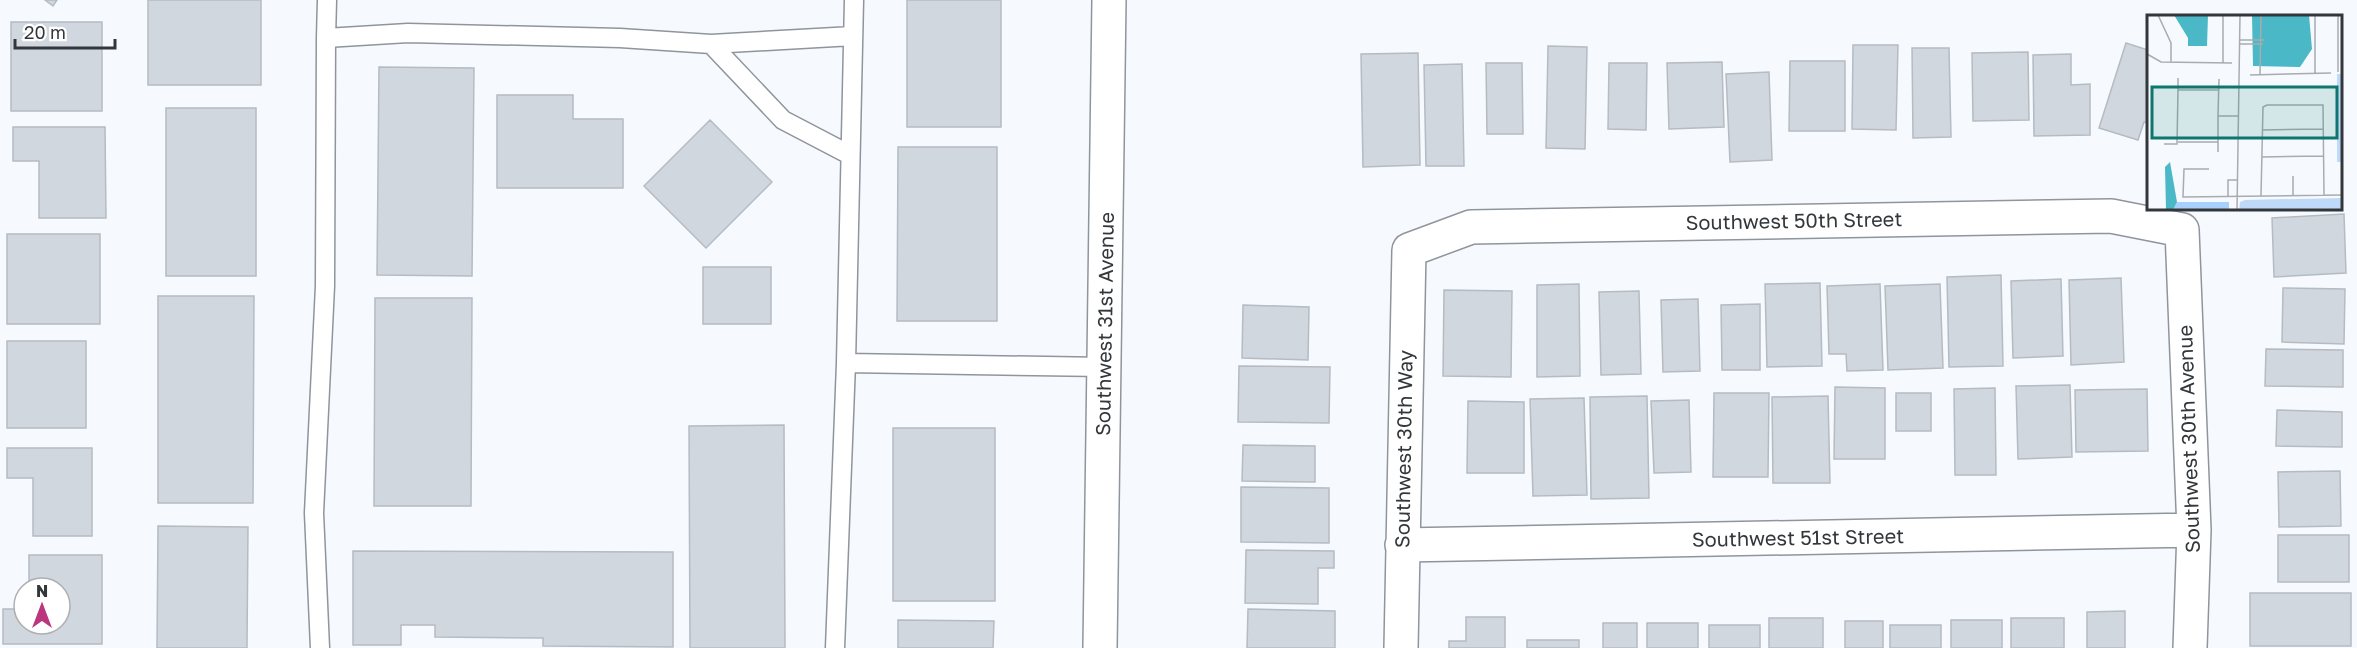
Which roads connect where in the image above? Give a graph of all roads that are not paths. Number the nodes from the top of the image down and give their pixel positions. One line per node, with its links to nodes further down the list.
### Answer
1 (327, 0): 5 (lane)
2 (854, 0): 4 (lane)
3 (1109, 0): 11 (street, Southwest 31st Avenue)
4 (853, 36): 6 (lane); 7 (lane)
5 (326, 38): 6 (lane); 14 (lane)
6 (711, 44): 7 (lane)
7 (850, 155): 10 (lane)
8 (2182, 230): 9 (street, Southwest 50th Street); 12 (street, Southwest 30th Avenue)
9 (1409, 250): 13 (street, Southwest 30th Way)
10 (846, 363): 11 (lane); 15 (lane)
11 (1105, 367): 16 (street, Southwest 31st Avenue)
12 (2194, 530): 13 (street, Southwest 51st Street); 18 (street, Southwest 30th Avenue)
13 (1402, 545): 17 (street, Southwest 30th Way)
14 (320, 648)
15 (835, 648)
16 (1100, 648)
17 (1401, 648)
18 (2190, 648)

